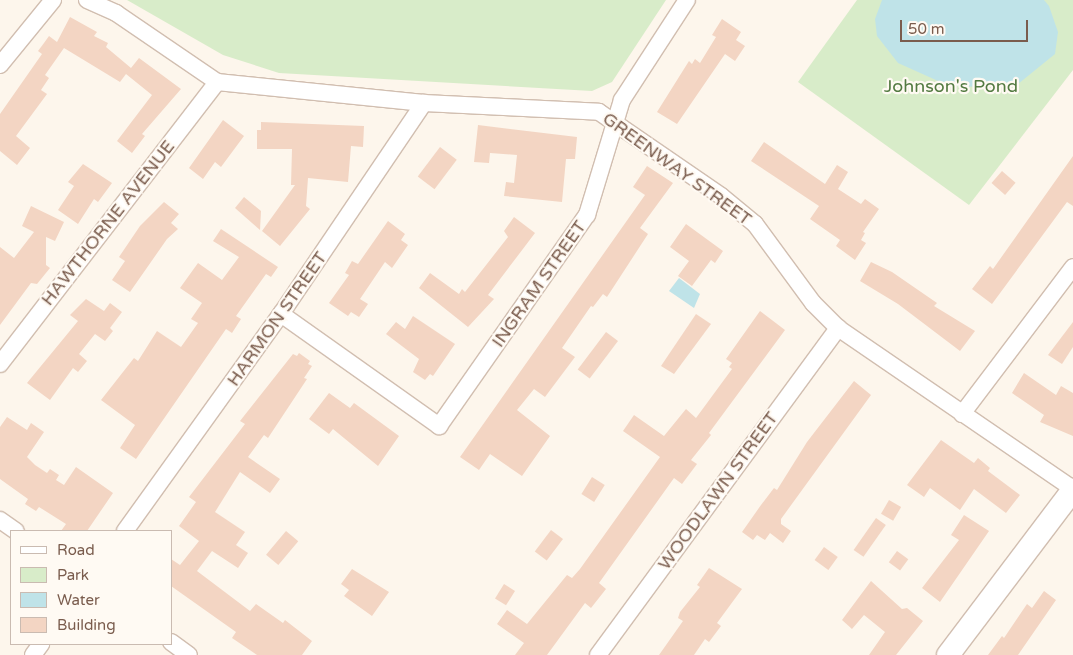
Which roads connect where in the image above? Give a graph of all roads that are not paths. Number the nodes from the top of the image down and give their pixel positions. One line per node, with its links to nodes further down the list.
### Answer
1 (53, 0): 4 (street)
2 (87, 0): 5 (street, GREENWAY STREET)
3 (687, 0): 7 (street, INGRAM STREET)
4 (0, 65)
5 (217, 82): 6 (street, GREENWAY STREET); 11 (street, HAWTHORNE AVENUE)
6 (424, 103): 7 (street, GREENWAY STREET); 9 (street, HARMON STREET)
7 (615, 121): 9 (street, INGRAM STREET); 10 (street, GREENWAY STREET)
8 (1073, 267): 13 (street)
9 (281, 314): 17 (street, HARMON STREET)
10 (838, 328): 13 (street, GREENWAY STREET); 20 (street, WOODLAWN STREET)
11 (6, 343): 12 (street, HAWTHORNE AVENUE)
12 (0, 364)
13 (962, 414): 14 (street, GREENWAY STREET)
14 (1073, 489): 21 (main road)
15 (0, 520): 16 (street)
16 (15, 530)
17 (126, 530)
18 (172, 643): 19 (street)
19 (189, 655)
20 (598, 655)
21 (948, 655)

